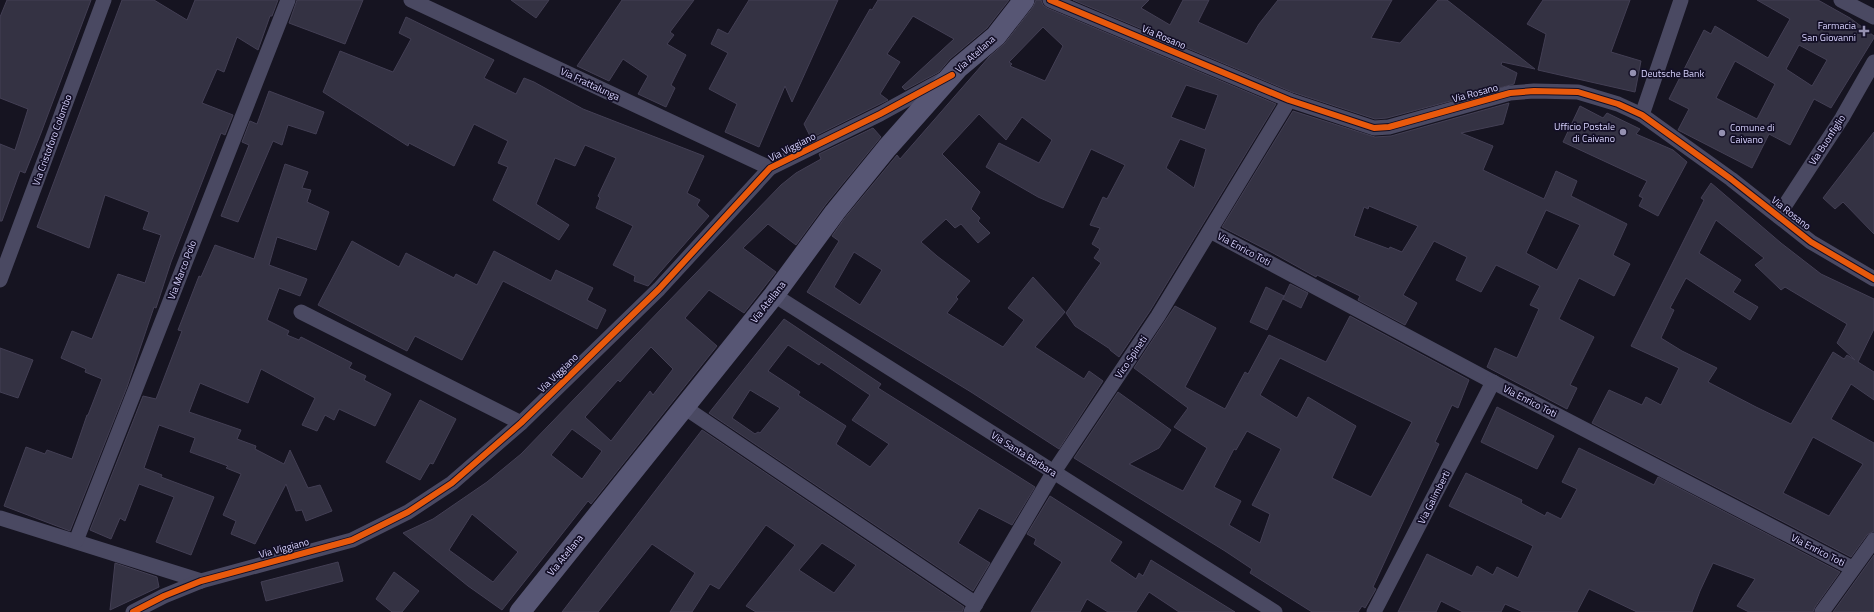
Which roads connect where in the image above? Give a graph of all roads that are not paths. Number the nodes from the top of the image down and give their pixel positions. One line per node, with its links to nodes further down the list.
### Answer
1 (104, 0): 17 (street, Via Cristoforo Colombo)
2 (288, 0): 25 (street, Via Marco Polo)
3 (410, 0): 13 (street, Via Frattalunga)
4 (1024, 0): 10 (main road, Via Atellana)
5 (1050, 0): 11 (street, Via Rosano)
6 (1681, 0): 12 (street)
7 (1841, 0): 8 (street)
8 (1874, 17)
9 (1874, 62): 14 (street, Via Buonfiglio)
10 (952, 75): 13 (street, Via Viggiano); 18 (main road, Via Atellana)
11 (1289, 100): 12 (street, Via Rosano); 15 (street, Vico Spineti)
12 (1642, 115): 14 (street, Via Rosano)
13 (770, 168): 22 (street, Via Viggiano)
14 (1778, 216): 16 (street, Via Rosano)
15 (1210, 231): 20 (street, Via Enrico Toti); 23 (street, Vico Spineti)
16 (1874, 279)
17 (0, 280)
18 (774, 295): 21 (main road, Via Atellana); 23 (street, Via Santa Barbara)
19 (301, 312): 22 (street)
20 (1494, 382): 27 (street, Via Enrico Toti); 33 (street, Via Galimberti)
21 (684, 407): 29 (street); 31 (main road, Via Atellana)
22 (521, 423): 28 (street, Via Viggiano)
23 (1053, 472): 29 (street, Vico Spineti); 32 (street, Via Santa Barbara)
24 (0, 518): 25 (street)
25 (76, 540): 28 (street)
26 (1874, 540): 27 (street)
27 (1852, 568): 34 (street)
28 (200, 581): 30 (street, Via Viggiano)
29 (973, 608)
30 (133, 612)
31 (520, 612)
32 (1275, 612)
33 (1374, 612)
34 (1822, 612)

